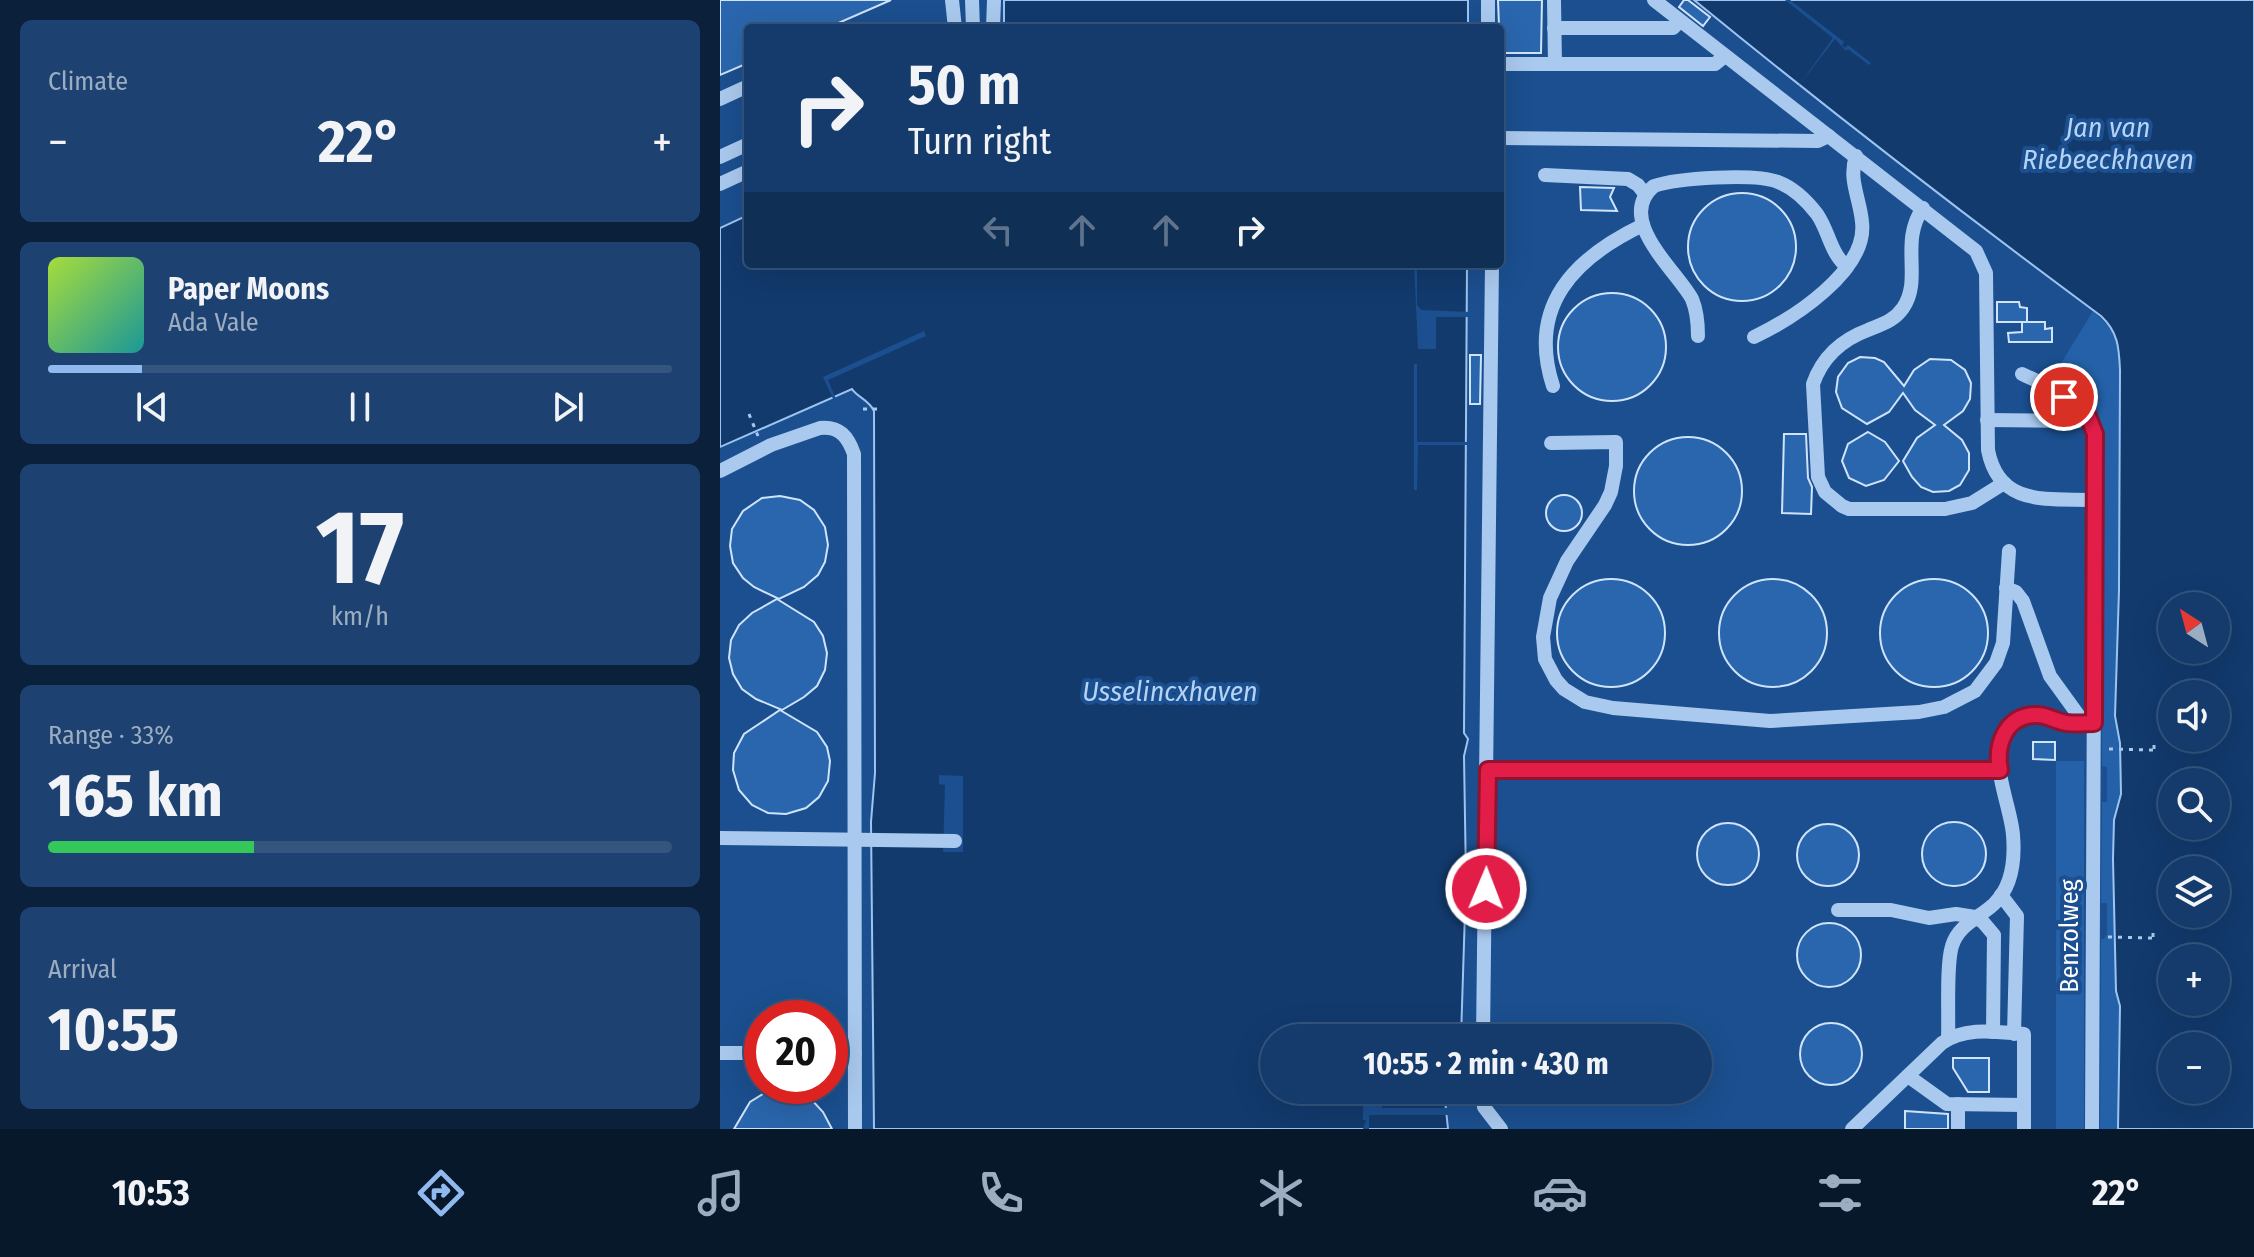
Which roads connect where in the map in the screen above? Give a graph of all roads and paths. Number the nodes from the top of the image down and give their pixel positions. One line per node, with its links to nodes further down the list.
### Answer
1 (952, 0): 8 (street)
2 (972, 0): 9 (street)
3 (994, 0): 10 (street)
4 (1488, 0): 11 (street)
5 (1554, 0): 12 (street)
6 (1654, 0): 7 (street)
7 (1680, 21): 12 (street); 13 (street)
8 (955, 24)
9 (973, 24)
10 (993, 24)
11 (1488, 24)
12 (1554, 28): 15 (street)
13 (1725, 56): 15 (street); 18 (street)
14 (1504, 64): 15 (street)
15 (1555, 64)
16 (744, 88): 17 (street)
17 (720, 99)
18 (1829, 136): 19 (street); 21 (street)
19 (1504, 138)
20 (744, 146): 22 (street)
21 (1856, 156): 27 (street); 29 (street)
22 (720, 157)
23 (744, 173): 25 (street)
24 (1545, 175): 26 (street)
25 (720, 184)
26 (1645, 194): 28 (street); 29 (street)
27 (1923, 208): 39 (street); 43 (street)
28 (1643, 225): 31 (street); 34 (street)
29 (1847, 267): 32 (street)
30 (1492, 268): 50 (street)
31 (1698, 336)
32 (1754, 337)
33 (2022, 374): 38 (street)
34 (1553, 386)
35 (863, 409): 36 (path)
36 (880, 409)
37 (749, 414): 40 (path)
38 (2088, 416): 39 (street); 44 (street, Benzolweg)
39 (1987, 420): 43 (street)
40 (758, 436)
41 (1551, 443): 46 (street)
42 (720, 471): 53 (street)
43 (2004, 483): 44 (street)
44 (2095, 500): 47 (street, Benzolweg)
45 (2009, 551): 46 (street)
46 (2006, 588): 47 (street)
47 (2089, 723): 48 (street, Benzolweg); 51 (street)
48 (2100, 746): 49 (path); 77 (street, Benzolweg)
49 (2154, 749)
50 (1488, 770): 51 (street); 60 (street)
51 (2000, 770): 55 (street)
52 (720, 838): 53 (street)
53 (854, 840): 54 (street); 67 (street)
54 (955, 841)
55 (2001, 895): 57 (street); 62 (street)
56 (1838, 910): 57 (street)
57 (1975, 917): 61 (street); 63 (street)
58 (2102, 937): 59 (path)
59 (2153, 938)
60 (1483, 1024)
61 (1993, 1032): 62 (street); 63 (street)
62 (2014, 1034): 71 (street)
63 (1948, 1038): 68 (street)
64 (720, 1053): 65 (street)
65 (744, 1053)
66 (848, 1053): 67 (street)
67 (855, 1053): 72 (street)
68 (1908, 1076): 70 (street); 74 (street)
69 (1483, 1104): 73 (street)
70 (1958, 1104): 71 (street); 75 (street)
71 (2024, 1105): 76 (street)
72 (855, 1129)
73 (1501, 1129)
74 (1852, 1129)
75 (1958, 1129)
76 (2024, 1129)
77 (2092, 1129)

